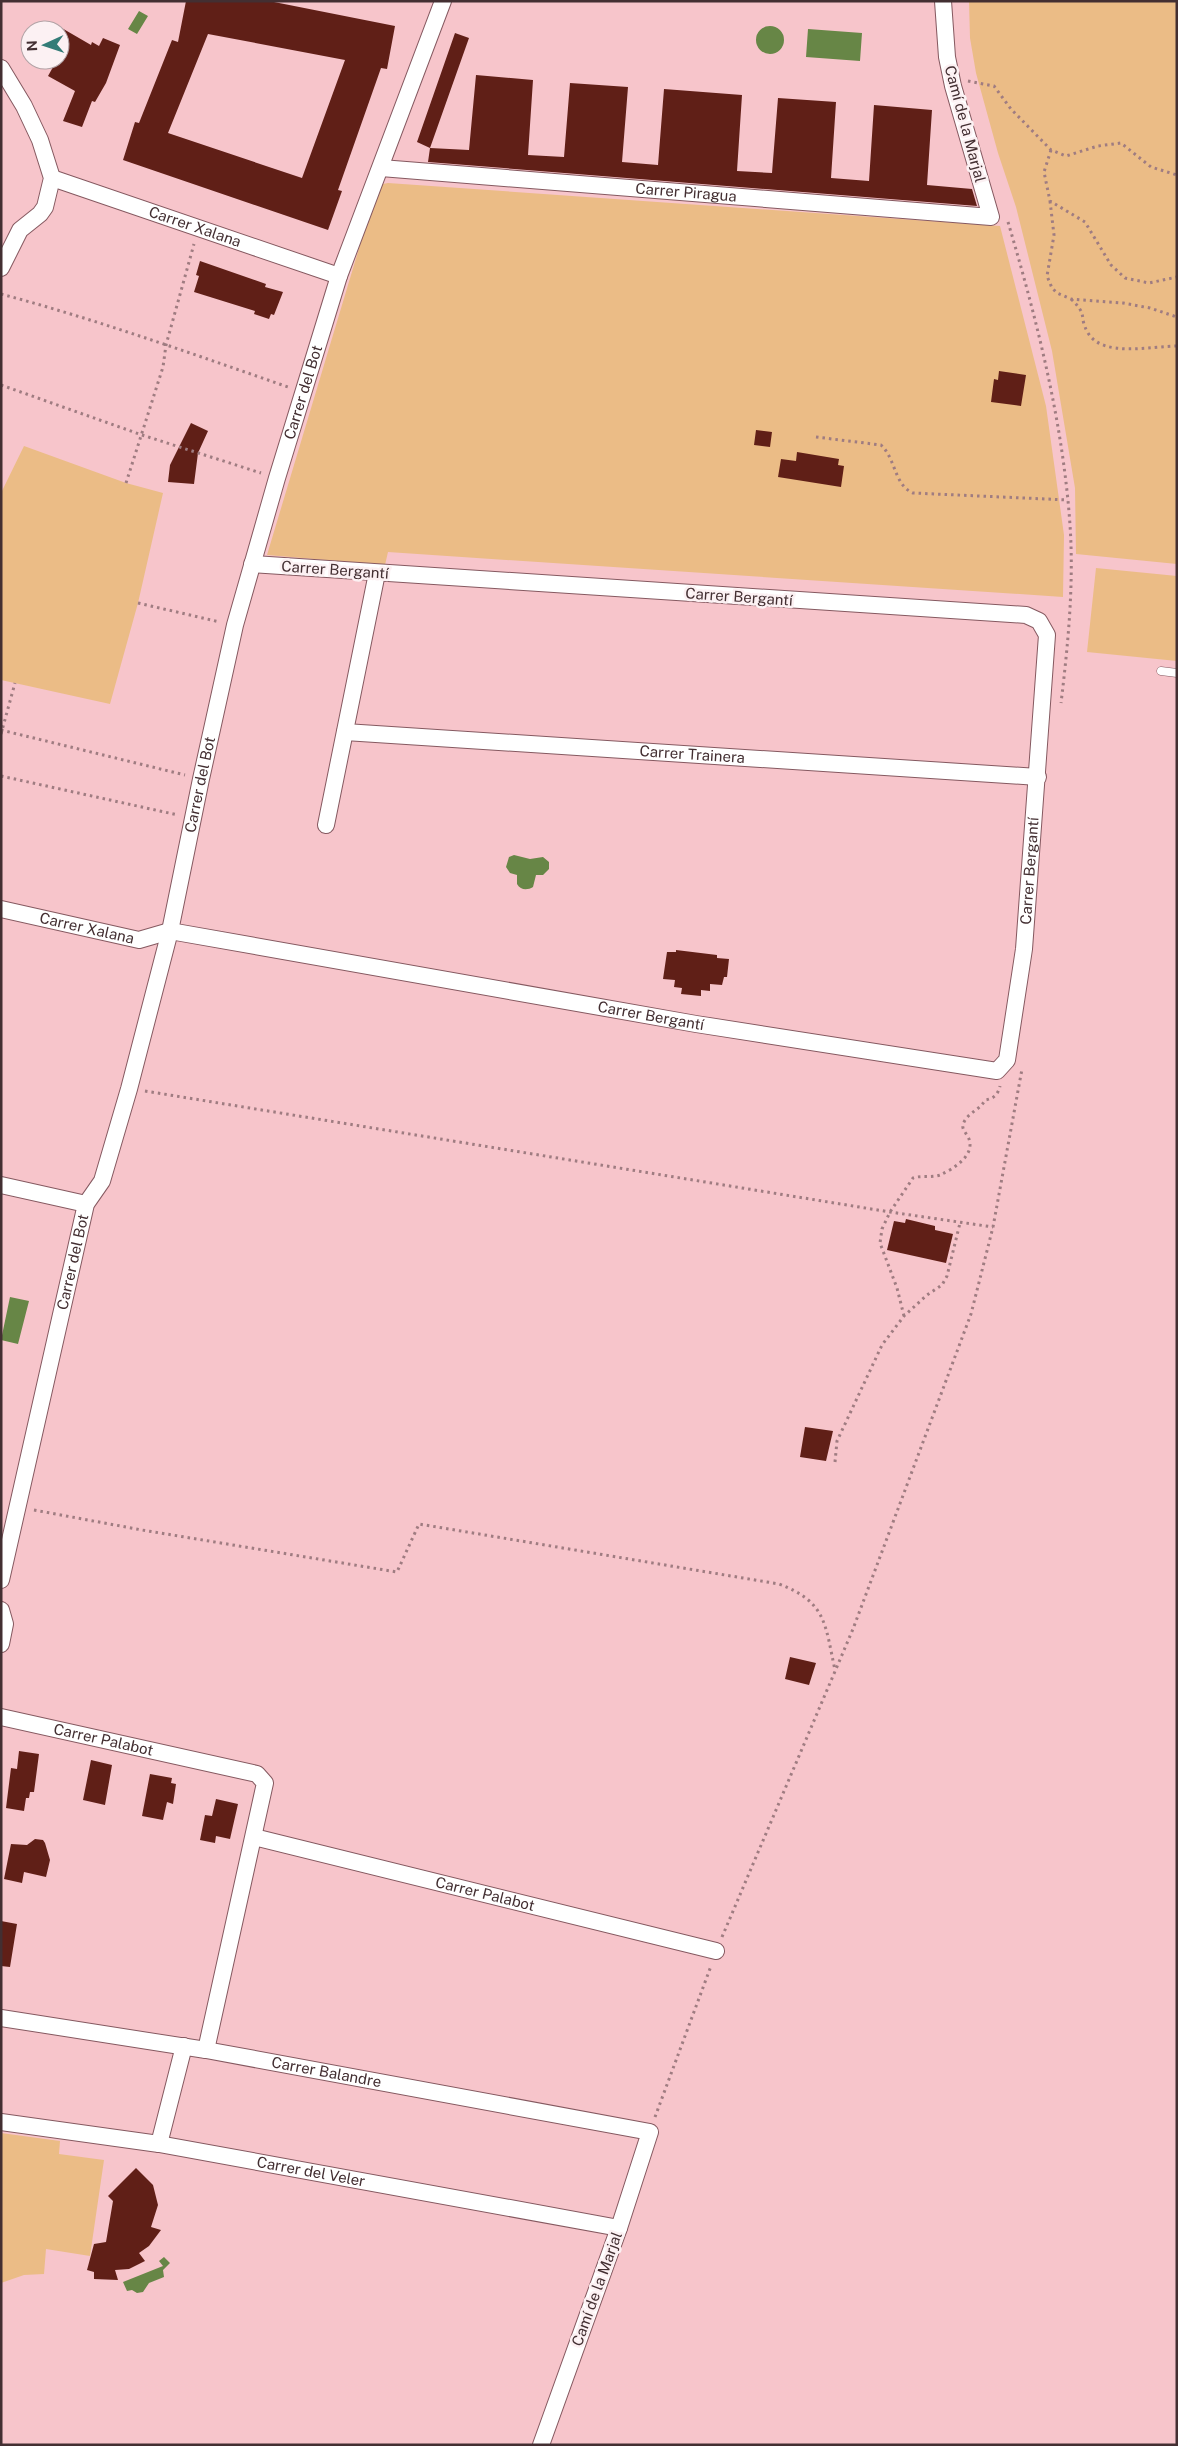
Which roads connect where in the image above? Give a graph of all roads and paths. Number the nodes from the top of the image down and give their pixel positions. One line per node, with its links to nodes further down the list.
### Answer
1 (442, 1): 6 (street, Carrer del Bot)
2 (943, 1): 10 (street, Camí de la Marjal)
3 (1, 68): 8 (street)
4 (967, 81): 5 (path)
5 (1051, 150): 7 (path); 9 (path)
6 (381, 168): 10 (street, Carrer Piragua); 13 (street, Carrer del Bot)
7 (1177, 175)
8 (52, 178): 11 (street, Carrer Xalana); 12 (street)
9 (1050, 201): 14 (path); 16 (path)
10 (991, 217)
11 (199, 227): 13 (street, Carrer Xalana); 18 (path)
12 (1, 268)
13 (338, 276): 21 (street, Carrer del Bot)
14 (1177, 277)
15 (1, 294): 18 (path)
16 (1071, 299): 17 (path); 19 (path)
17 (1177, 317)
18 (166, 345): 21 (path); 22 (path)
19 (1177, 346)
20 (1, 385): 22 (path)
21 (303, 392): 24 (street, Carrer del Bot)
22 (142, 435): 24 (path); 25 (path)
23 (816, 437): 26 (path)
24 (277, 478): 27 (street, Carrer del Bot)
25 (126, 483)
26 (1068, 500)
27 (252, 564): 28 (street, Carrer Bergantí); 30 (street, Carrer del Bot)
28 (377, 573): 35 (street); 37 (street, Carrer Bergantí)
29 (138, 603): 30 (path)
30 (236, 625): 38 (street, Carrer del Bot)
31 (1161, 671): 32 (lane)
32 (1177, 673)
33 (15, 683): 34 (path)
34 (2, 732): 38 (path)
35 (346, 732): 37 (street, Carrer Trainera); 40 (street)
36 (1, 776): 39 (path)
37 (1038, 777): 43 (street, Carrer Bergantí)
38 (201, 779): 39 (street, Carrer del Bot)
39 (194, 818): 42 (street, Carrer del Bot)
40 (326, 825)
41 (1, 909): 42 (street, Carrer Xalana)
42 (170, 931): 43 (street, Carrer Bergantí); 44 (street, Carrer del Bot)
43 (997, 1071): 47 (path)
44 (130, 1088): 46 (street, Carrer del Bot); 47 (path)
45 (1, 1185): 46 (street)
46 (86, 1204): 52 (street, Carrer del Bot)
47 (890, 1212): 48 (path); 50 (path)
48 (960, 1223): 49 (path); 50 (path)
49 (993, 1226)
50 (904, 1316): 51 (path)
51 (835, 1462)
52 (19, 1507): 53 (street, Carrer del Bot); 56 (path)
53 (1, 1580)
54 (1, 1610): 55 (street)
55 (1, 1644)
56 (836, 1670)
57 (1, 1717): 58 (street, Carrer Palabot)
58 (254, 1837): 59 (street, Carrer Palabot); 62 (street, Carrer Palabot)
59 (716, 1951)
60 (1, 2018): 61 (street, Carrer Balandre)
61 (184, 2046): 62 (street, Carrer Balandre); 65 (street)
62 (206, 2050): 64 (street, Carrer Balandre)
63 (1, 2122): 65 (street, Carrer del Veler)
64 (650, 2132): 66 (street, Camí de la Marjal)
65 (159, 2144): 66 (street, Carrer del Veler)
66 (619, 2228): 67 (street, Camí de la Marjal)
67 (541, 2445)

